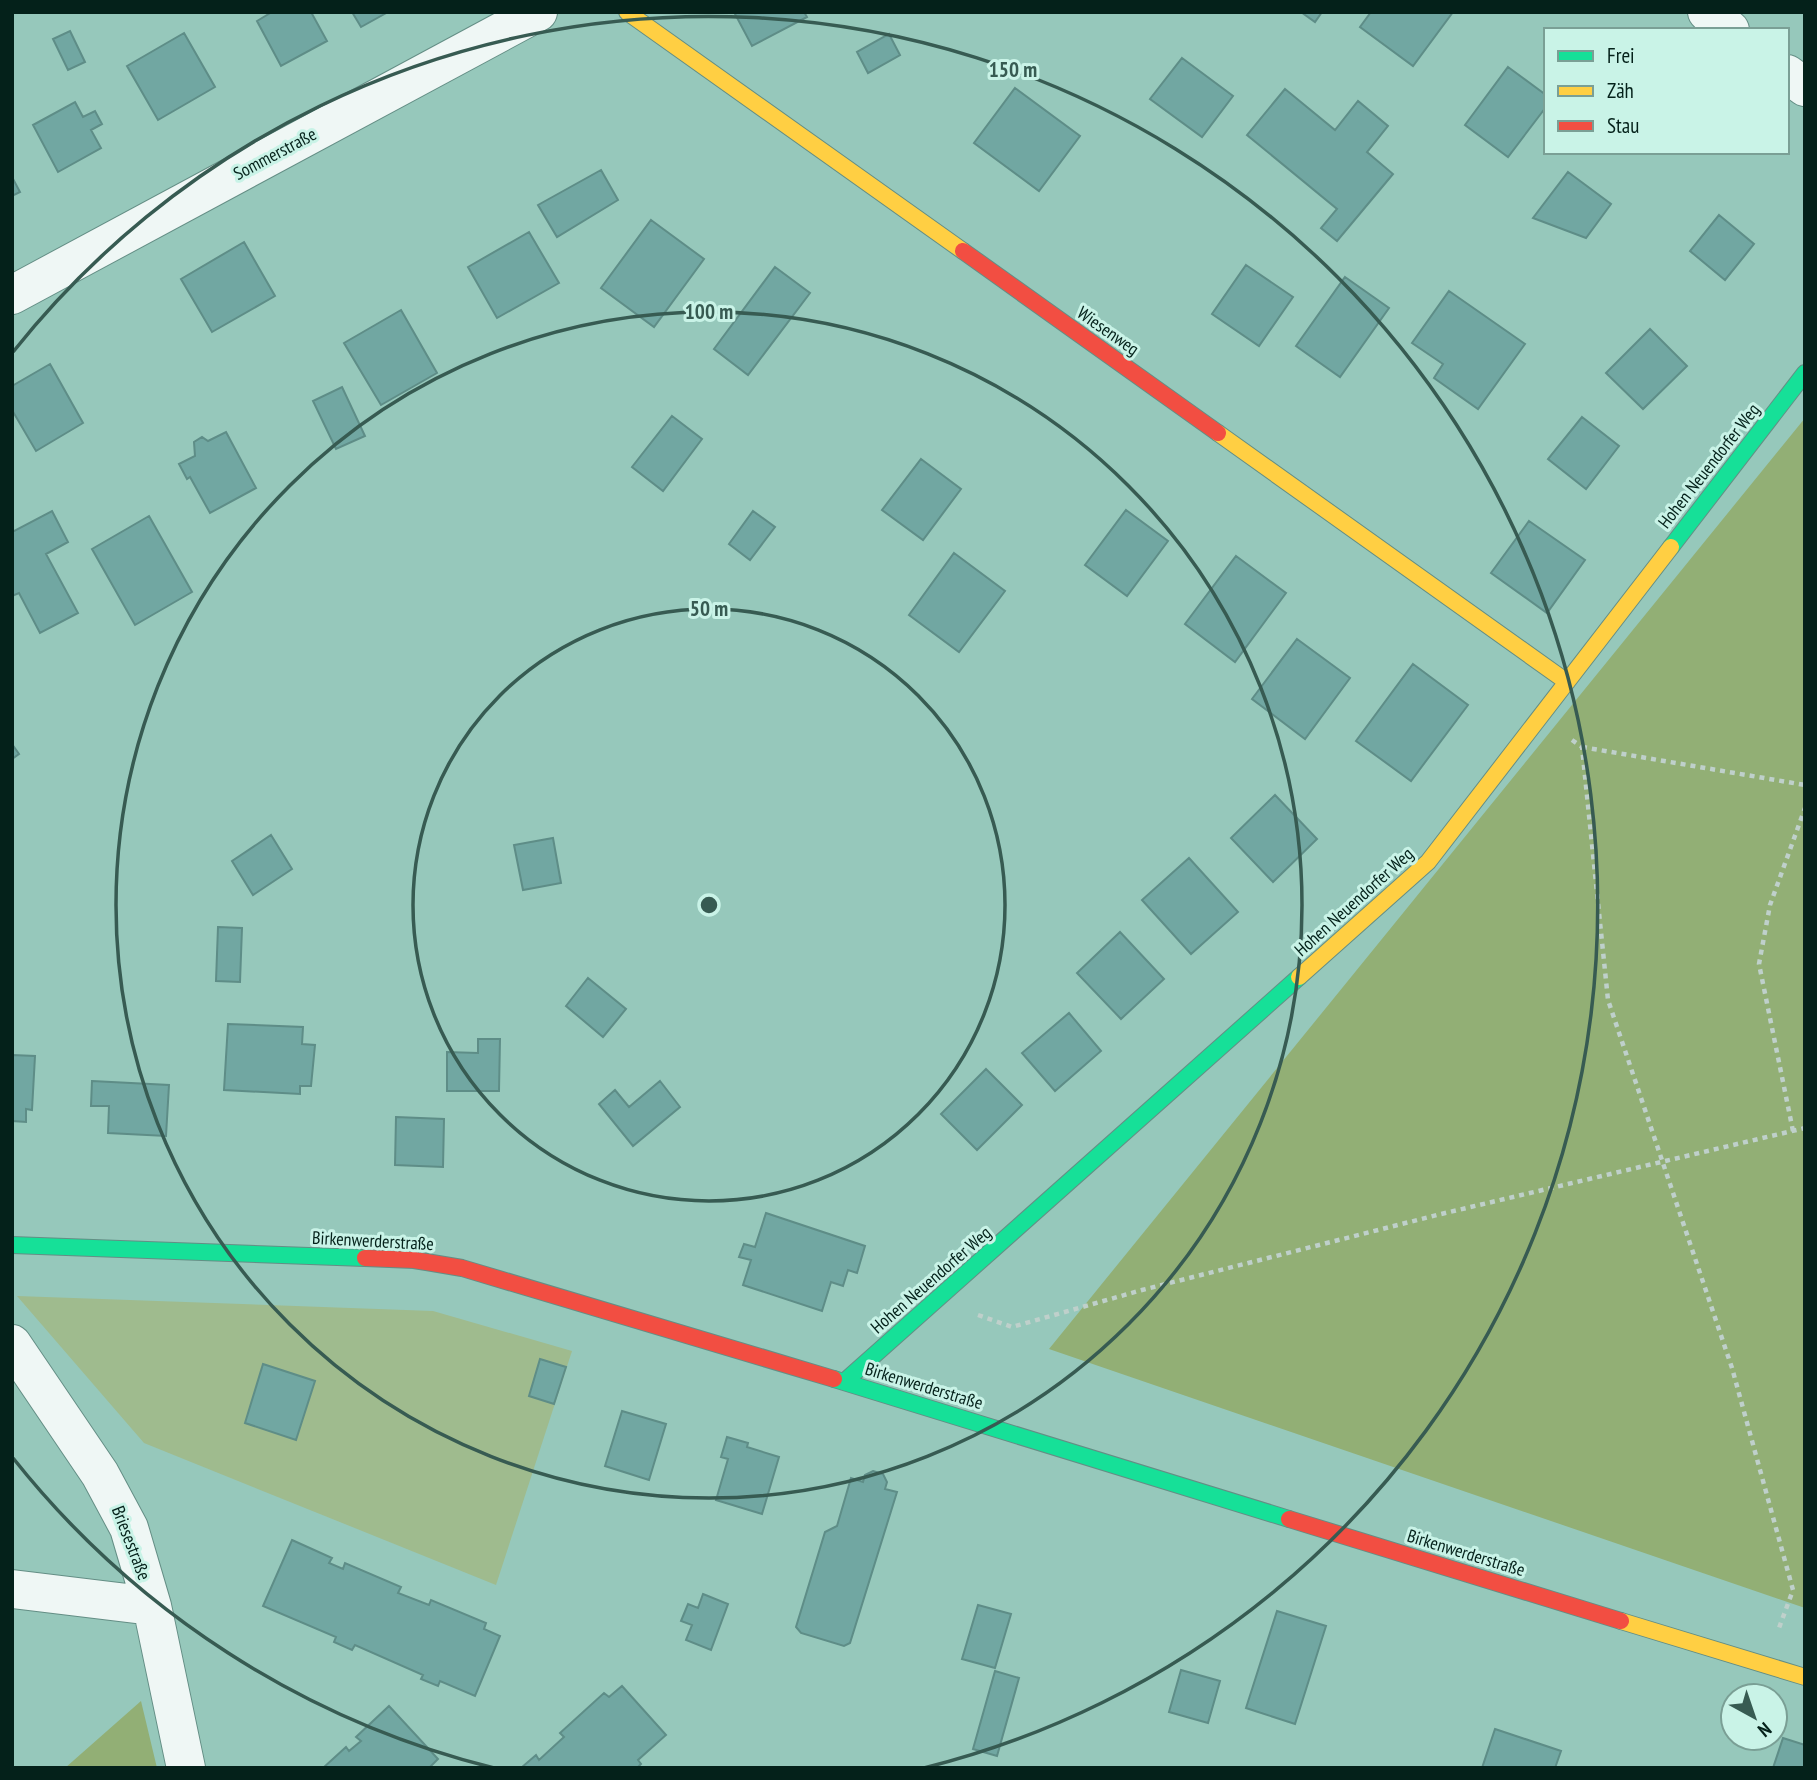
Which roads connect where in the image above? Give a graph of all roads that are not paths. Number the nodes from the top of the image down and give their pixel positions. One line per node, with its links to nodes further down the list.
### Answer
1 (538, 12): 7 (street, Sommerstraße)
2 (626, 12): 9 (street, Wiesenweg)
3 (1707, 12): 4 (street)
4 (1727, 28)
5 (1789, 76): 6 (street)
6 (1805, 88)
7 (12, 295)
8 (1805, 373): 9 (street, Hohen Neuendorfer Weg)
9 (1567, 682): 12 (street, Hohen Neuendorfer Weg)
10 (12, 1245): 12 (street, Birkenwerderstraße)
11 (12, 1344): 14 (street, Briesestraße)
12 (844, 1382): 15 (street, Birkenwerderstraße)
13 (12, 1589): 14 (street)
14 (152, 1606): 16 (street, Briesestraße)
15 (1805, 1676)
16 (186, 1768)

